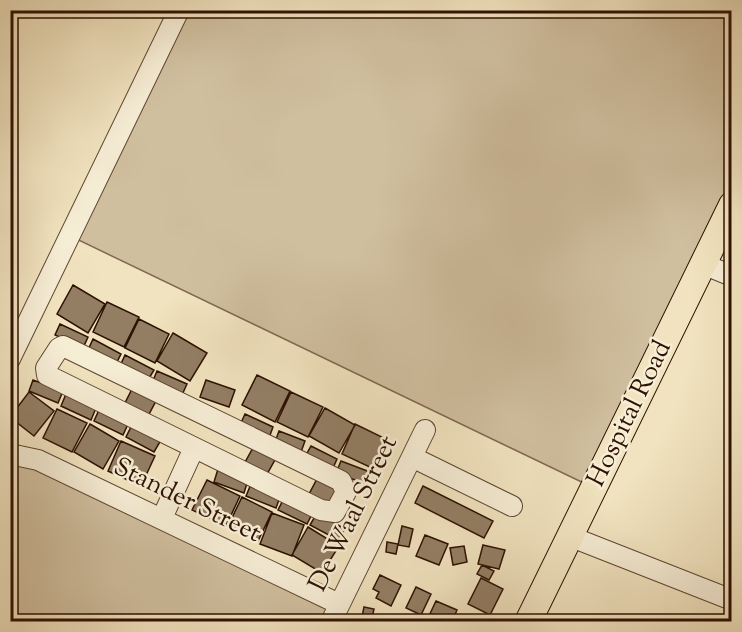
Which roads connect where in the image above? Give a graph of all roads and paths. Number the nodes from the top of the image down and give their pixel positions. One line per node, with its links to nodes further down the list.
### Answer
1 (179, 10): 5 (street)
2 (732, 205): 3 (main road, Hospital Road)
3 (703, 264): 4 (street); 12 (main road, Hospital Road)
4 (732, 276)
5 (10, 359)
6 (426, 430): 9 (street, De Waal Street)
7 (194, 448): 7 (street); 11 (street)
8 (10, 454): 11 (street, Stander Street)
9 (412, 457): 10 (street); 14 (street, De Waal Street)
10 (512, 506)
11 (162, 518): 14 (street, Stander Street)
12 (569, 536): 13 (street); 15 (main road, Hospital Road)
13 (732, 600)
14 (335, 613)
15 (528, 621)

